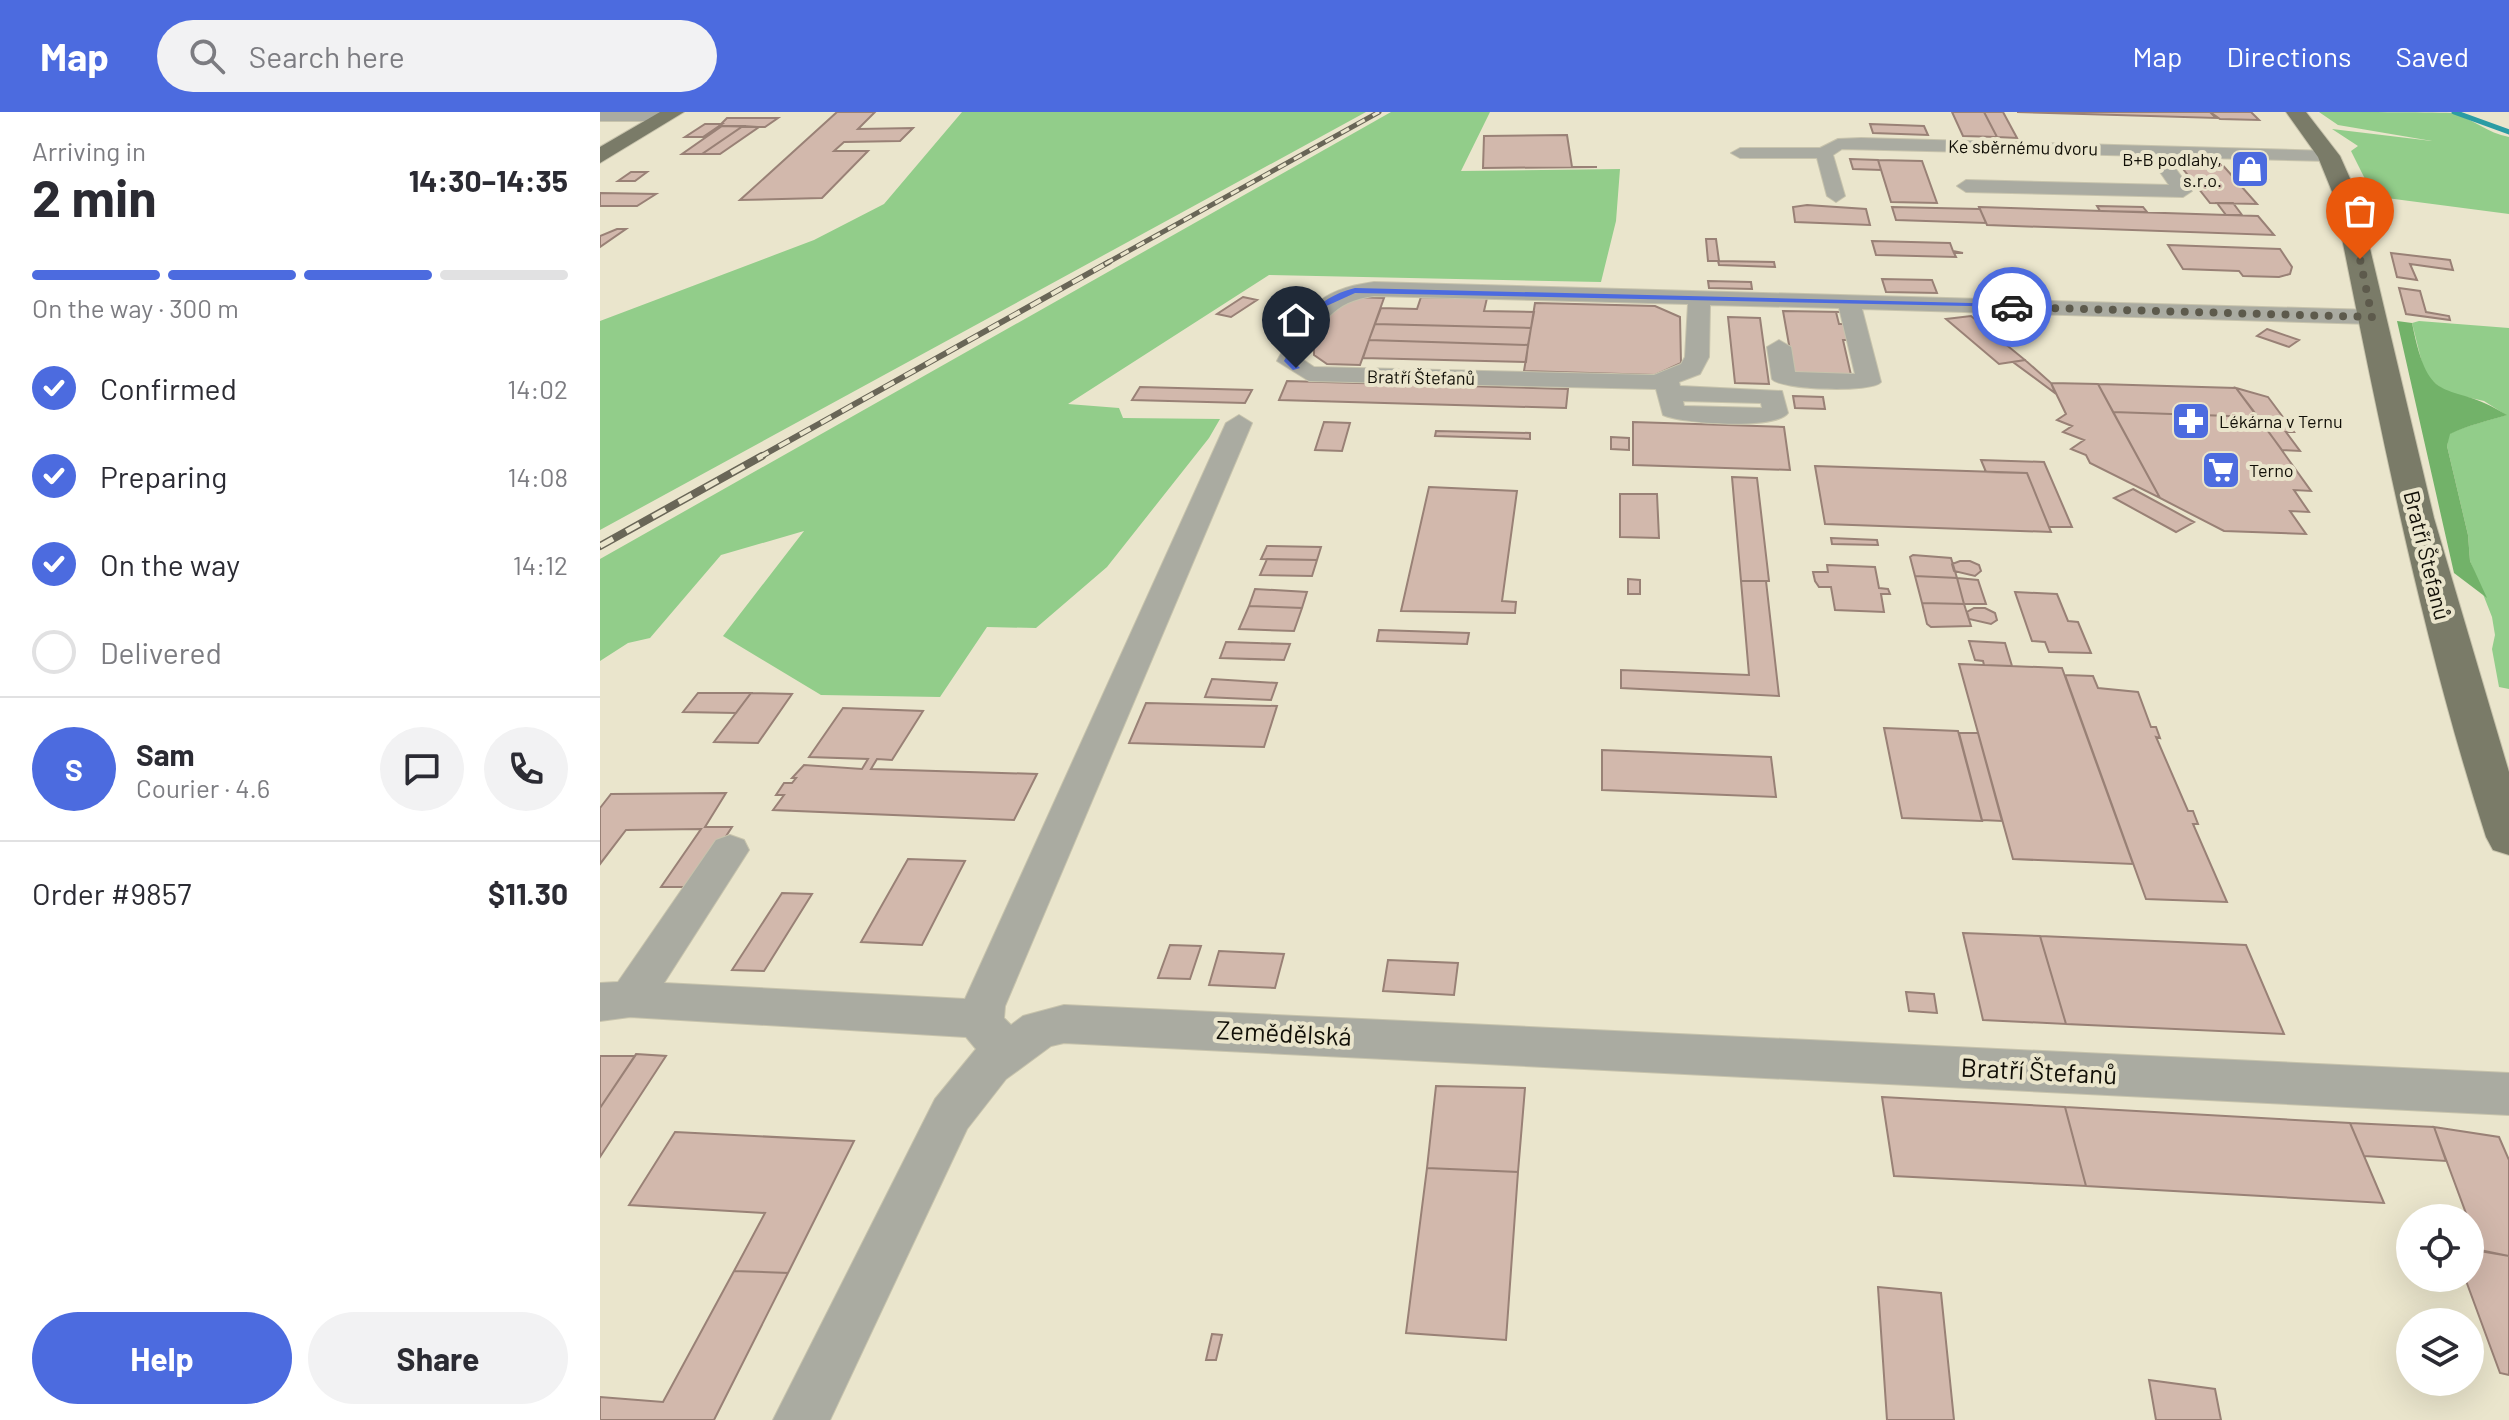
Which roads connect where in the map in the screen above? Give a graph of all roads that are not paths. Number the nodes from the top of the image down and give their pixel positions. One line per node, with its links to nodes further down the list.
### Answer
1 (2296, 112): 9 (main road, Bratří Štefanů)
2 (634, 114): 3 (street); 4 (street)
3 (670, 114): 8 (main road)
4 (600, 116)
5 (2153, 150): 7 (street, Ke sběrnému dvoru); 9 (street, Ke sběrnému dvoru); 10 (street)
6 (1740, 153): 7 (street, Ke sběrnému dvoru)
7 (1824, 153): 11 (street)
8 (600, 156)
9 (2329, 156): 14 (main road, Bratří Štefanů)
10 (1966, 186)
11 (1836, 196)
12 (1699, 298): 12 (street, Bratří Štefanů); 13 (street, Bratří Štefanů)
13 (1849, 302): 14 (street, Bratří Štefanů); 15 (street)
14 (2372, 317): 17 (main road, Bratří Štefanů)
15 (1779, 347)
16 (1239, 423): 20 (street, Zemědělská)
17 (2509, 837)
18 (730, 850): 19 (street, Zemědělská)
19 (615, 1000): 20 (street, Zemědělská)
20 (994, 1034): 21 (street, Zemědělská); 23 (street, Zemědělská)
21 (1568, 1046): 22 (street, Bratří Štefanů)
22 (2509, 1094)
23 (801, 1420)

